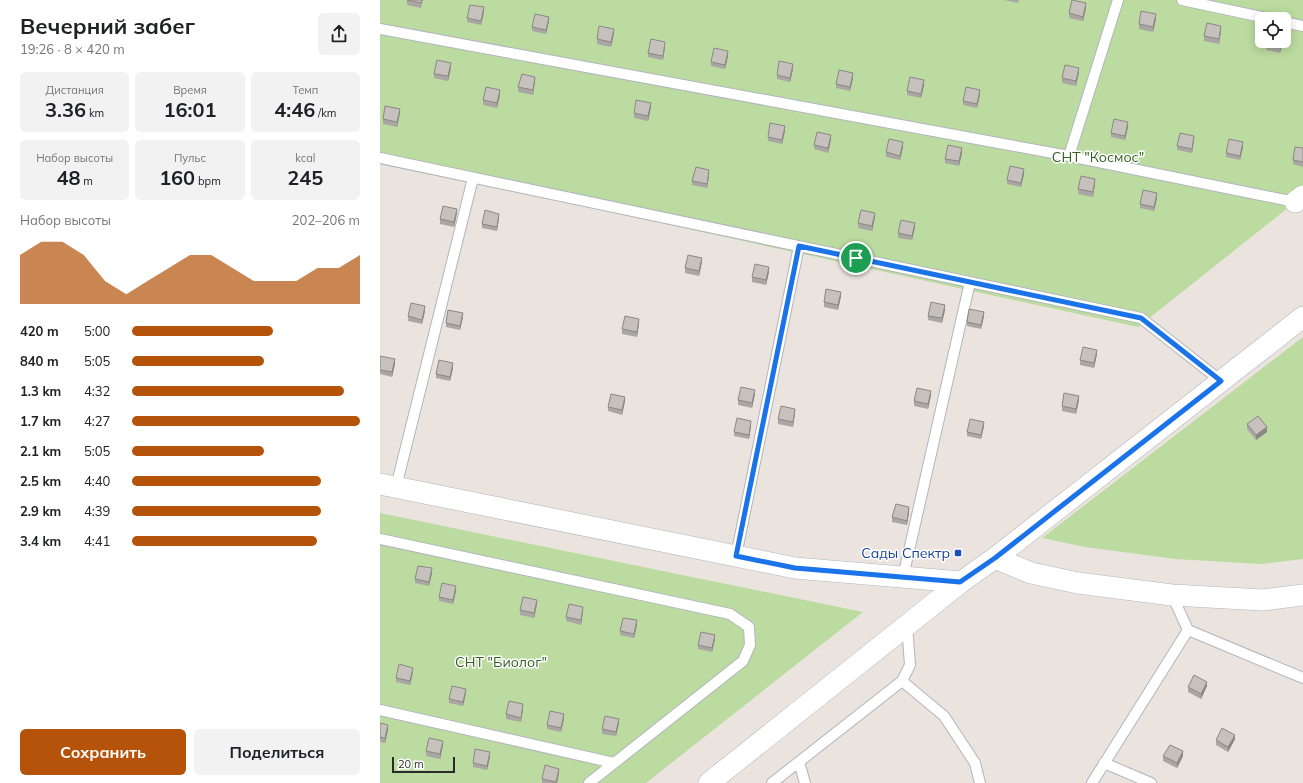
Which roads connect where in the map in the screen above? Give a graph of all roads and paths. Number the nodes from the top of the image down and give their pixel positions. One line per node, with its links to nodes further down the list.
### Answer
1 (1118, 0): 7 (lane)
2 (1182, 0): 3 (lane)
3 (1255, 16)
4 (1291, 23): 5 (lane)
5 (1303, 26)
6 (380, 29): 7 (lane)
7 (1068, 156): 10 (lane)
8 (380, 158): 9 (lane)
9 (473, 178): 11 (lane); 15 (lane)
10 (1299, 199)
11 (799, 246): 12 (lane); 17 (lane)
12 (970, 282): 14 (lane); 19 (lane)
13 (1303, 317): 14 (street)
14 (1221, 381): 18 (street)
15 (388, 485): 17 (street)
16 (380, 539): 28 (lane)
17 (736, 556): 19 (street)
18 (995, 558): 20 (street); 21 (street)
19 (903, 577): 20 (street)
20 (960, 582): 23 (street)
21 (1172, 595): 22 (street); 24 (lane)
22 (1303, 595)
23 (907, 625): 26 (lane); 32 (street)
24 (1188, 630): 25 (lane); 30 (lane)
25 (1303, 678)
26 (902, 681): 29 (lane); 35 (lane)
27 (380, 710): 28 (lane)
28 (614, 762): 31 (lane)
29 (799, 762): 33 (lane); 34 (lane)
30 (1104, 764): 36 (lane); 37 (lane)
31 (588, 783)
32 (709, 783)
33 (772, 783)
34 (805, 783)
35 (980, 783)
36 (1092, 783)
37 (1151, 783)

